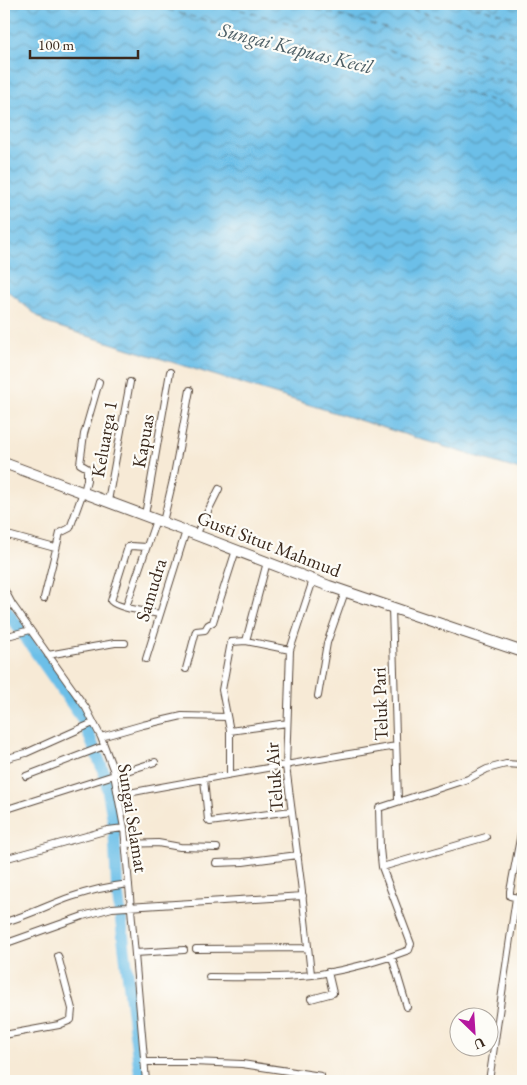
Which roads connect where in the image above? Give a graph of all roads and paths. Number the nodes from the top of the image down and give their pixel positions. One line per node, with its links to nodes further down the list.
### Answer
1 (170, 372): 9 (street, Kapuas)
2 (100, 382): 7 (street)
3 (130, 382): 8 (street, Keluarga 1)
4 (190, 390): 10 (street)
5 (4, 463): 7 (highway, Gusti Situt Mahmud)
6 (219, 489): 13 (street)
7 (84, 492): 8 (highway, Gusti Situt Mahmud); 15 (street)
8 (108, 501): 9 (highway, Gusti Situt Mahmud)
9 (145, 515): 10 (highway, Gusti Situt Mahmud)
10 (160, 521): 11 (highway, Gusti Situt Mahmud); 14 (street)
11 (186, 531): 13 (highway, Gusti Situt Mahmud); 25 (street, Samudra)
12 (4, 534): 15 (street)
13 (196, 535): 16 (highway, Gusti Situt Mahmud)
14 (146, 547): 23 (street); 23 (street)
15 (55, 548): 22 (street)
16 (236, 550): 17 (highway, Gusti Situt Mahmud); 34 (street)
17 (267, 562): 18 (highway, Gusti Situt Mahmud); 28 (street)
18 (313, 580): 20 (highway, Gusti Situt Mahmud); 30 (street, Teluk Air)
19 (4, 589): 21 (street, Sungai Selamat)
20 (345, 592): 24 (highway, Gusti Situt Mahmud); 35 (street)
21 (6, 598): 26 (street, Sungai Selamat)
22 (44, 598)
23 (126, 607): 25 (street)
24 (392, 608): 31 (highway, Gusti Situt Mahmud); 41 (street, Teluk Pari)
25 (159, 614): 33 (street, Samudra)
26 (28, 630): 27 (street); 32 (street, Sungai Selamat)
27 (4, 637)
28 (246, 642): 30 (street); 36 (street)
29 (125, 643): 32 (street)
30 (290, 650): 37 (street, Teluk Air)
31 (523, 652)
32 (48, 655): 38 (street, Sungai Selamat)
33 (146, 659)
34 (186, 669)
35 (318, 696)
36 (227, 716): 39 (street); 40 (street)
37 (286, 723): 39 (street); 46 (street, Teluk Air)
38 (91, 724): 40 (street, Sungai Selamat); 43 (street)
39 (230, 731): 47 (street)
40 (101, 737): 42 (street, Sungai Selamat)
41 (396, 746): 46 (street); 52 (street, Teluk Pari)
42 (102, 747): 48 (street); 49 (street, Sungai Selamat)
43 (4, 760)
44 (155, 762): 49 (street)
45 (523, 763): 52 (street)
46 (286, 766): 47 (street); 54 (street, Teluk Air)
47 (230, 774): 50 (street)
48 (26, 776)
49 (112, 776): 51 (street, Sungai Selamat); 53 (street)
50 (204, 778): 51 (street); 54 (street)
51 (118, 795): 56 (street, Sungai Selamat)
52 (398, 800): 64 (street)
53 (4, 810)
54 (291, 811): 61 (street, Teluk Air)
55 (523, 823): 58 (street)
56 (121, 828): 59 (street, Sungai Selamat); 62 (street)
57 (486, 837): 64 (street)
58 (521, 843): 67 (street)
59 (126, 844): 60 (street); 65 (street, Sungai Selamat)
60 (217, 848)
61 (298, 855): 63 (street); 66 (street, Teluk Air)
62 (4, 859)
63 (216, 863)
64 (382, 867): 77 (street)
65 (129, 884): 69 (street, Sungai Selamat); 70 (street)
66 (303, 896): 69 (street); 72 (street, Teluk Air)
67 (516, 898): 68 (street); 87 (street)
68 (523, 900)
69 (127, 908): 71 (street); 75 (street, Sungai Selamat)
70 (4, 922)
71 (4, 944)
72 (308, 948): 73 (street); 79 (street, Teluk Air)
73 (196, 949)
74 (184, 950): 75 (street)
75 (135, 953): 84 (street, Sungai Selamat)
76 (58, 956): 83 (street)
77 (392, 957): 78 (street); 82 (street)
78 (328, 972): 79 (street); 81 (street)
79 (311, 974): 80 (street)
80 (209, 976)
81 (310, 999)
82 (407, 1007)
83 (4, 1035)
84 (144, 1062): 85 (street); 86 (street, Sungai Selamat)
85 (321, 1076)
86 (146, 1081)
87 (489, 1081)

